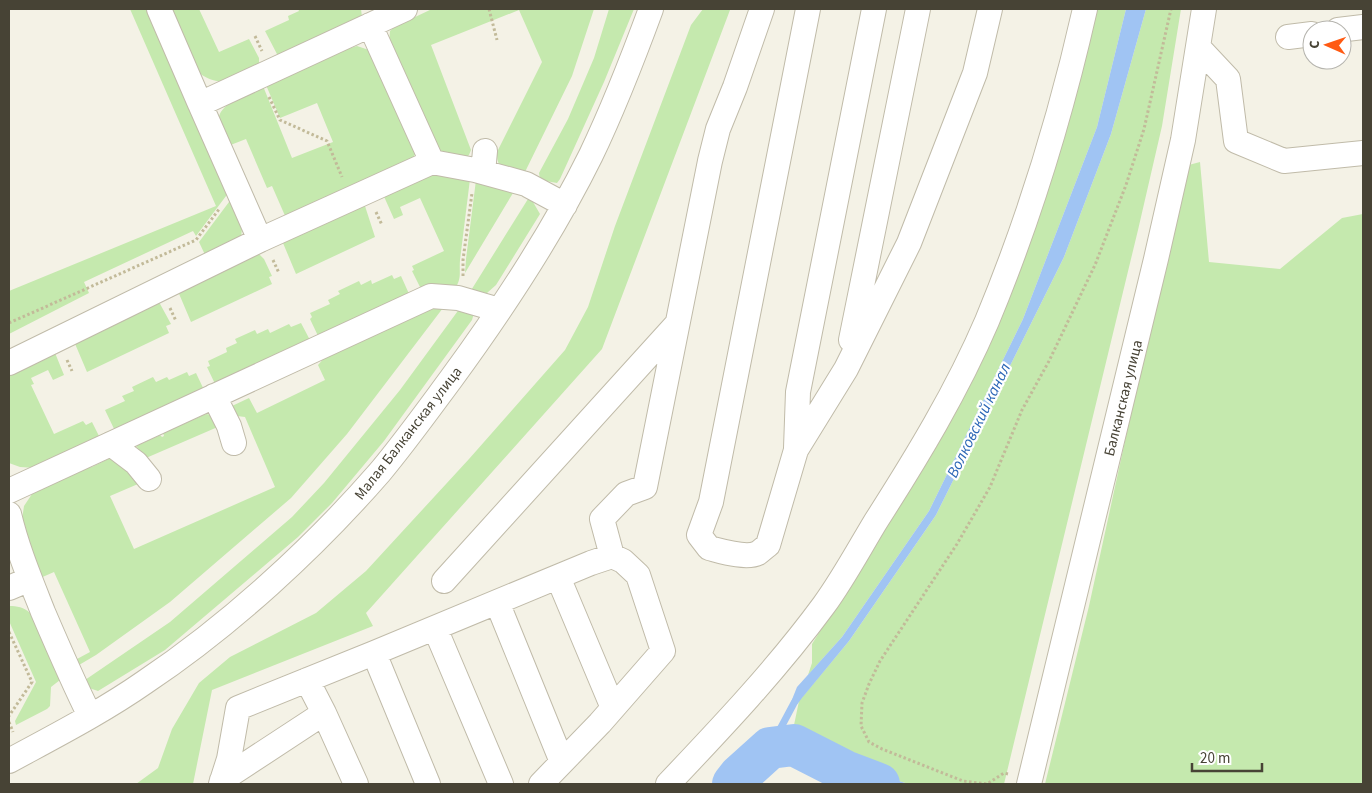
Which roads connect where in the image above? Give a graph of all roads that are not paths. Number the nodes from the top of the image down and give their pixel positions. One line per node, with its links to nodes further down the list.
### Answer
1 (158, 9): 15 (street)
2 (405, 9): 11 (street)
3 (651, 9): 18 (street, Малая Балканская улица)
4 (762, 9): 23 (street)
5 (808, 9): 29 (street)
6 (874, 9): 29 (street)
7 (918, 9): 19 (street)
8 (990, 9): 21 (street)
9 (1085, 9): 52 (street)
10 (1204, 9): 14 (street, Балканская улица)
11 (370, 25): 15 (street); 17 (street)
12 (1302, 35): 13 (street)
13 (1288, 37)
14 (1198, 47): 16 (street); 46 (street, Балканская улица)
15 (200, 104): 20 (street)
16 (1363, 153)
17 (432, 162): 18 (street); 20 (street)
18 (564, 205): 22 (street, Малая Балканская улица)
19 (873, 231): 21 (street); 25 (street)
20 (260, 240): 24 (street)
21 (909, 243): 25 (street)
22 (499, 310): 26 (street); 43 (street, Малая Балканская улица)
23 (676, 325): 33 (street); 35 (street)
24 (9, 363)
25 (846, 369): 29 (street)
26 (214, 396): 27 (street); 28 (street)
27 (234, 443)
28 (111, 444): 30 (street); 31 (street)
29 (796, 450)
30 (149, 479)
31 (9, 491)
32 (9, 514): 36 (street)
33 (612, 556): 34 (street); 41 (street)
34 (558, 577): 37 (street); 41 (street)
35 (444, 581)
36 (19, 583): 43 (street)
37 (497, 602): 38 (street); 45 (street)
38 (435, 628): 39 (street); 50 (street)
39 (374, 654): 40 (street); 49 (street)
40 (307, 680): 42 (street); 47 (street)
41 (613, 708): 45 (street)
42 (324, 713): 47 (street); 48 (street)
43 (90, 716): 44 (street, Малая Балканская улица)
44 (9, 761)
45 (562, 762): 51 (street)
46 (1030, 781)
47 (221, 782)
48 (350, 782)
49 (428, 784)
50 (500, 784)
51 (541, 784)
52 (668, 784)

